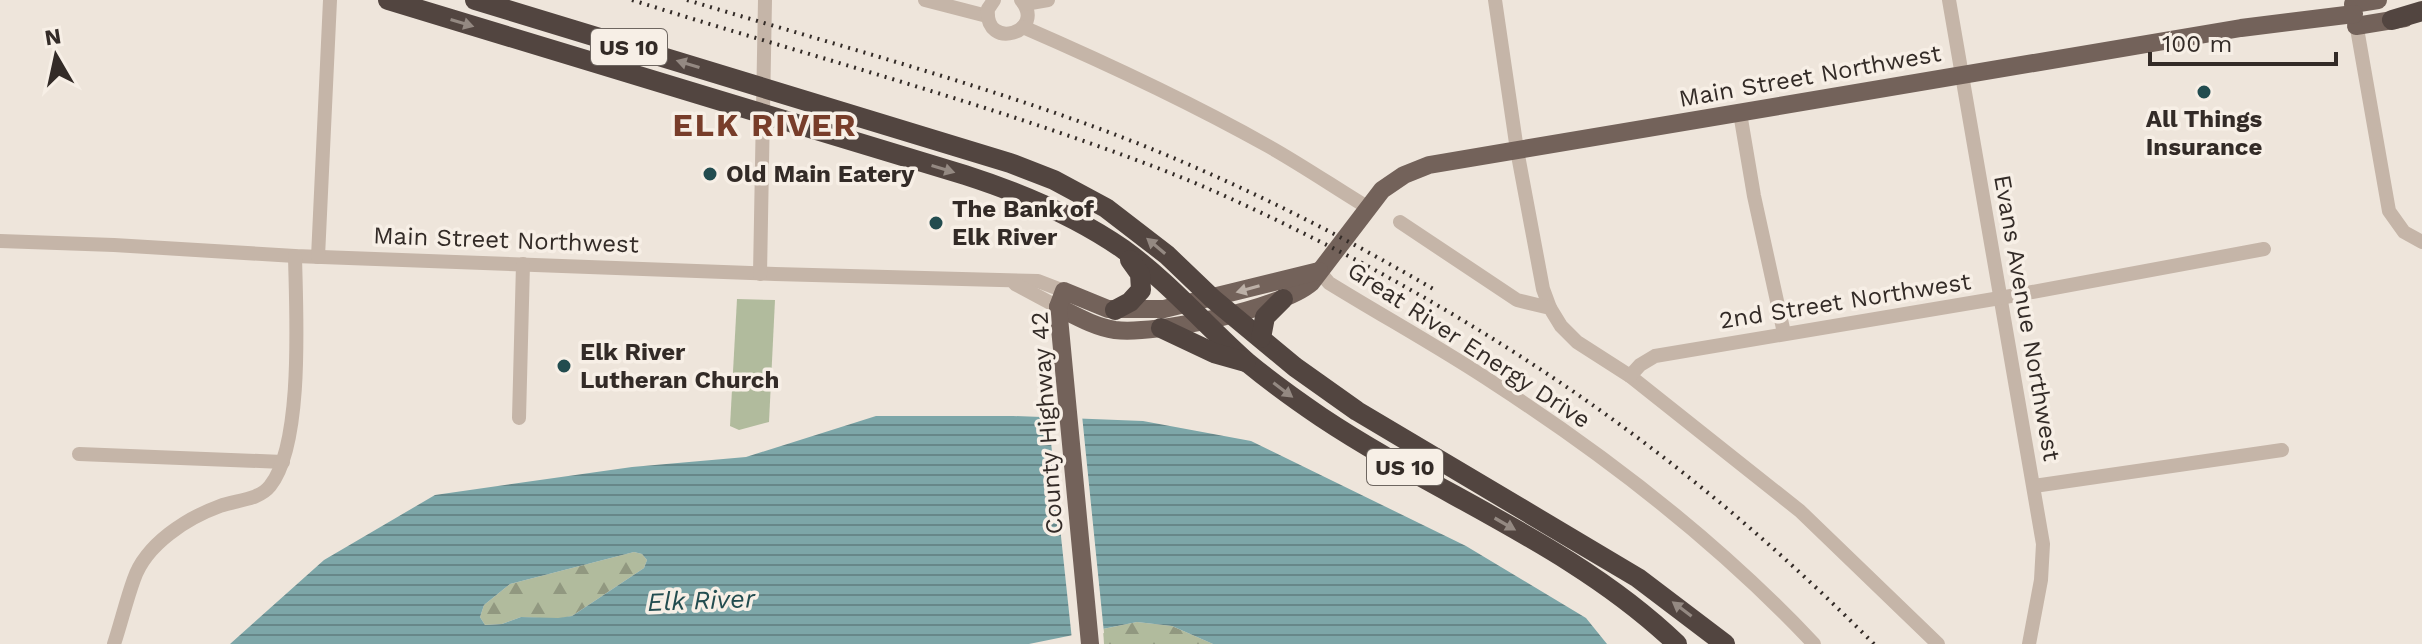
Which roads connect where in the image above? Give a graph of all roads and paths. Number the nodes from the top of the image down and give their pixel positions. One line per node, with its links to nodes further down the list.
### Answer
1 (330, 0): 29 (street)
2 (388, 0): 19 (highway, US 10, one-way to 19)
3 (475, 0): 18 (highway, US 10, one-way to 3)
4 (765, 0): 18 (street)
5 (925, 0): 14 (street)
6 (994, 0): 14 (street)
7 (1048, 0): 11 (street)
8 (1495, 0): 21 (street)
9 (1949, 0): 17 (street, Evans Avenue Northwest)
10 (2378, 0): 12 (main road, Main Street Northwest)
11 (1023, 2): 16 (street)
12 (2354, 11): 15 (main road, Main Street Northwest); 17 (main road, Main Street Northwest); 25 (street)
13 (2422, 14): 15 (highway)
14 (987, 16): 16 (street)
15 (2392, 20)
16 (1023, 27): 22 (street)
17 (1961, 75): 20 (main road, Main Street Northwest); 33 (street, Evans Avenue Northwest)
18 (762, 87): 19 (street); 35 (highway, US 10, one-way to 18)
19 (762, 113): 27 (highway, US 10, one-way to 27); 32 (street)
20 (1740, 113): 21 (main road, Main Street Northwest); 44 (street)
21 (1517, 150): 22 (main road, Main Street Northwest); 38 (street)
22 (1367, 207): 31 (main road, Main Street Northwest)
23 (1400, 222): 38 (street)
24 (0, 241): 28 (street, Main Street Northwest)
25 (2422, 242)
26 (2264, 249): 33 (street, 2nd Street Northwest)
27 (1123, 250): 37 (highway, US 10); 39 (highway)
28 (295, 256): 29 (street, Main Street Northwest); 52 (street)
29 (318, 257): 30 (street, Main Street Northwest)
30 (523, 264): 32 (street, Main Street Northwest); 49 (street)
31 (1319, 271): 35 (main road, Main Street Northwest, one-way to 35); 36 (main road, Main Street Northwest); 58 (street, Great River Energy Drive)
32 (760, 274): 34 (street, Main Street Northwest)
33 (2000, 298): 44 (street, 2nd Street Northwest); 53 (street, Evans Avenue Northwest)
34 (1061, 299): 39 (main road, Main Street Northwest); 42 (main road, Main Street Northwest); 46 (main road, County Highway 42)
35 (1213, 299): 37 (main road, Main Street Northwest); 40 (highway, US 10)
36 (1283, 299): 40 (main road, Main Street Northwest); 45 (highway)
37 (1187, 305): 39 (main road, Main Street Northwest); 41 (highway, US 10)
38 (1550, 308): 48 (street)
39 (1115, 310)
40 (1231, 313): 41 (main road, Main Street Northwest); 45 (highway, US 10)
41 (1203, 320): 43 (main road, Main Street Northwest); 47 (highway, US 10)
42 (1093, 323): 43 (main road, Main Street Northwest); 46 (main road)
43 (1161, 328): 47 (highway)
44 (1784, 333): 48 (street, 2nd Street Northwest)
45 (1261, 338): 57 (highway, US 10, one-way to 45)
46 (1061, 343): 55 (main road, County Highway 42)
47 (1248, 363): 56 (highway, US 10, one-way to 56)
48 (1630, 376): 59 (street)
49 (519, 418)
50 (2282, 450): 53 (street)
51 (79, 454): 52 (street)
52 (283, 462): 54 (street)
53 (2034, 486): 60 (street, Evans Avenue Northwest)
54 (114, 644)
55 (1090, 644)
56 (1677, 644)
57 (1725, 644)
58 (1814, 644)
59 (1938, 644)
60 (2029, 644)

